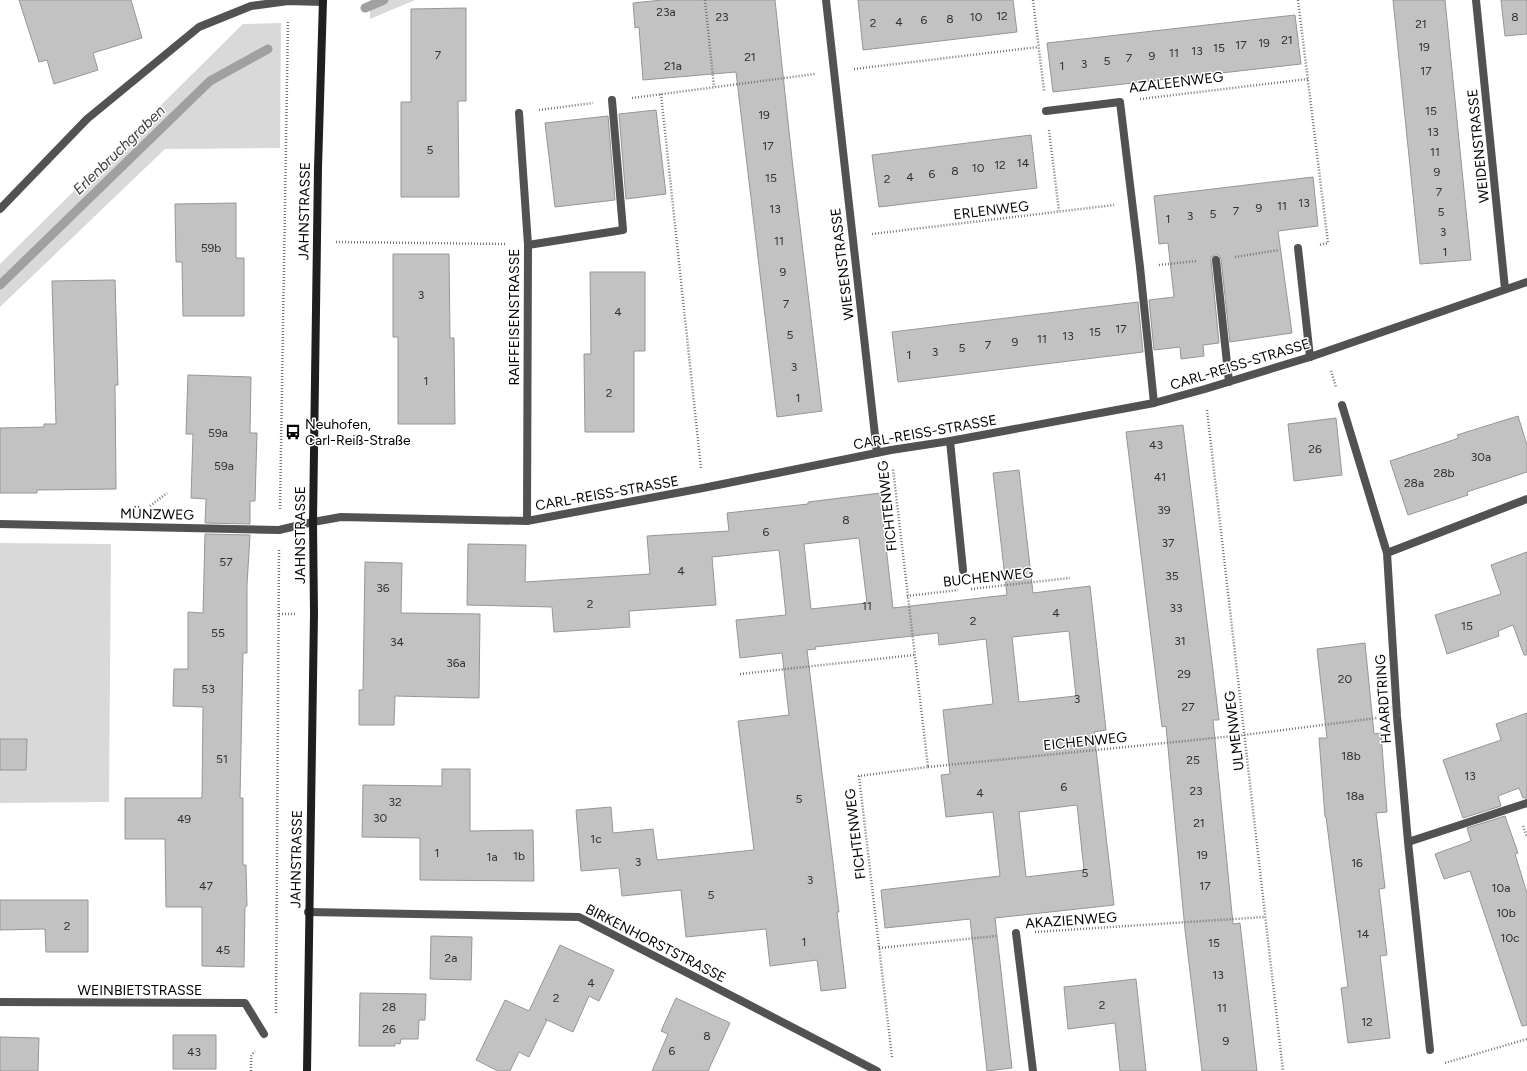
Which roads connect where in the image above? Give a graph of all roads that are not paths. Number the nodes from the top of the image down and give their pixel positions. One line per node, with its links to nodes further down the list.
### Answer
1 (826, 0): 18 (street, WIESENSTRASSE)
2 (1476, 0): 12 (street, WEIDENSTRASSE)
3 (323, 1): 7 (street); 21 (street, JAHNSTRASSE)
4 (612, 100): 8 (street)
5 (1046, 111): 15 (street, AZALEENWEG)
6 (519, 113): 8 (street, RAIFFEISENSTRASSE)
7 (0, 209)
8 (528, 245): 20 (street, RAIFFEISENSTRASSE)
9 (1298, 248): 13 (street)
10 (1216, 260): 14 (street)
11 (1527, 282): 12 (street, CARL-REISS-STRASSE)
12 (1505, 289): 13 (street, CARL-REISS-STRASSE)
13 (1310, 357): 14 (street, CARL-REISS-STRASSE)
14 (1229, 382): 15 (street, CARL-REISS-STRASSE)
15 (1154, 402): 17 (street, CARL-REISS-STRASSE)
16 (1342, 405): 23 (street, HAARDTRING)
17 (950, 441): 18 (street, CARL-REISS-STRASSE); 24 (street)
18 (877, 453): 20 (street, CARL-REISS-STRASSE)
19 (1527, 499): 23 (street)
20 (527, 520): 21 (street, CARL-REISS-STRASSE)
21 (313, 522): 22 (street, MÜNZWEG); 27 (street, JAHNSTRASSE)
22 (0, 524)
23 (1387, 554): 26 (street, HAARDTRING)
24 (963, 570)
25 (1527, 803): 26 (street)
26 (1408, 842): 31 (street, HAARDTRING)
27 (308, 912): 32 (street, JAHNSTRASSE); 33 (street, BIRKENHORSTSTRASSE)
28 (1016, 934): 34 (street)
29 (0, 1002): 30 (street, WEINBIETSTRASSE)
30 (264, 1034)
31 (1430, 1050)
32 (307, 1071)
33 (877, 1071)
34 (1033, 1071)

